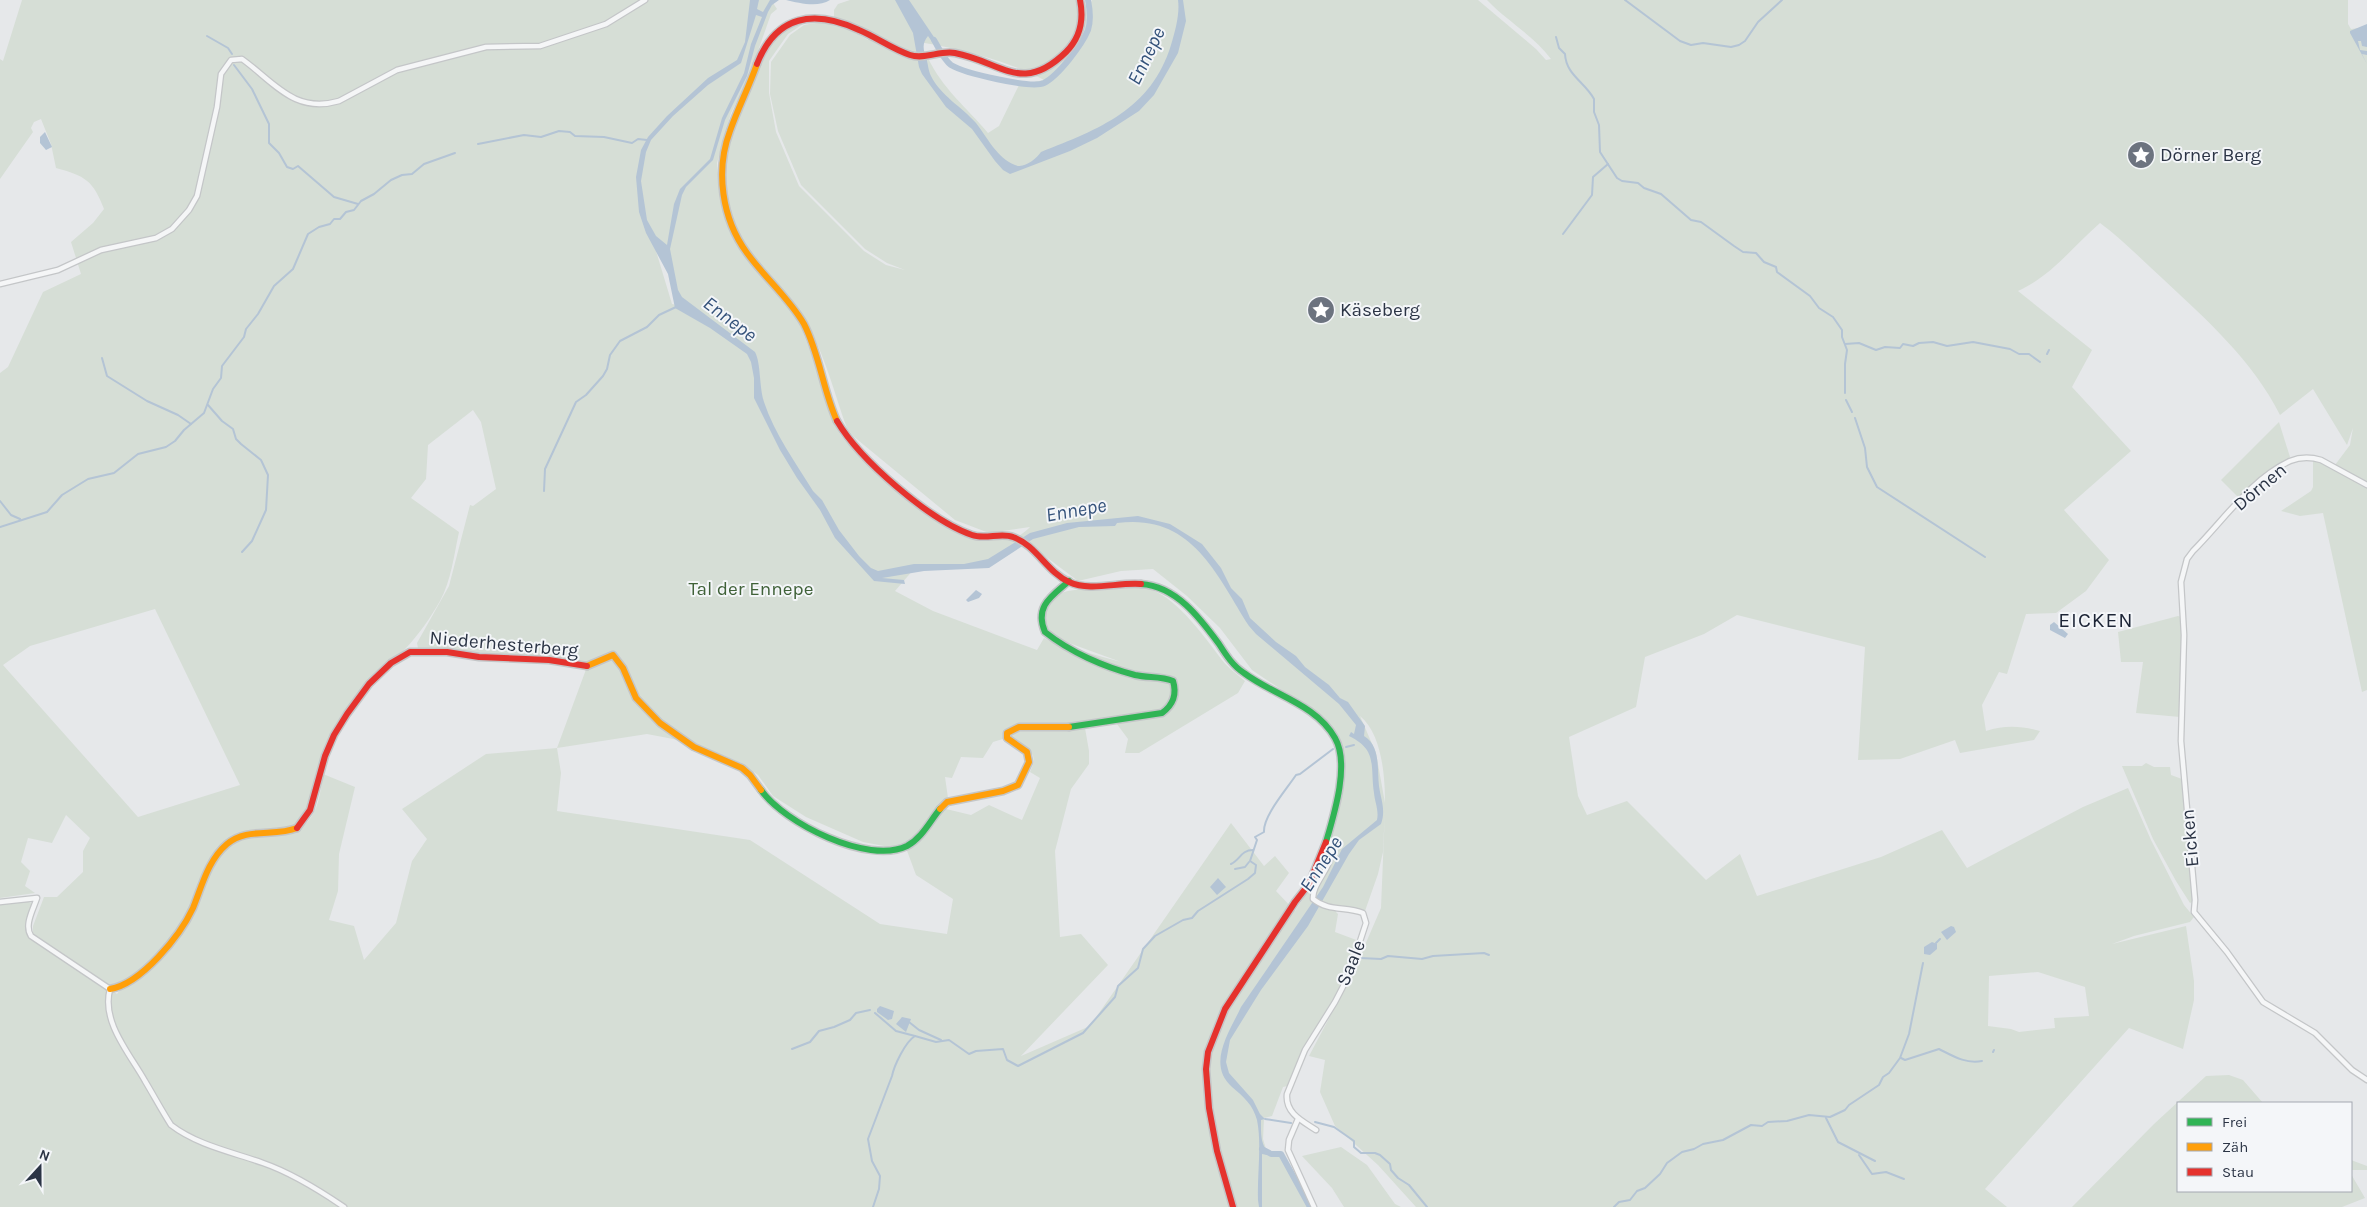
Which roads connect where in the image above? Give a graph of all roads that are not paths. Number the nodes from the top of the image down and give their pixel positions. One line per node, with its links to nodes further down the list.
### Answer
1 (645, 0): 3 (street)
2 (1080, 0): 6 (street)
3 (0, 284)
4 (2367, 484): 5 (street, Dörnen)
5 (2213, 531): 10 (street, Eicken)
6 (1069, 581): 7 (street); 9 (street, Niederhesterberg)
7 (1328, 836): 11 (street, Saale); 14 (street)
8 (0, 902): 9 (street)
9 (110, 989): 13 (street)
10 (2367, 1080)
11 (1298, 1118): 12 (street, Saale); 15 (street)
12 (1316, 1130)
13 (344, 1207)
14 (1233, 1207)
15 (1314, 1207)

